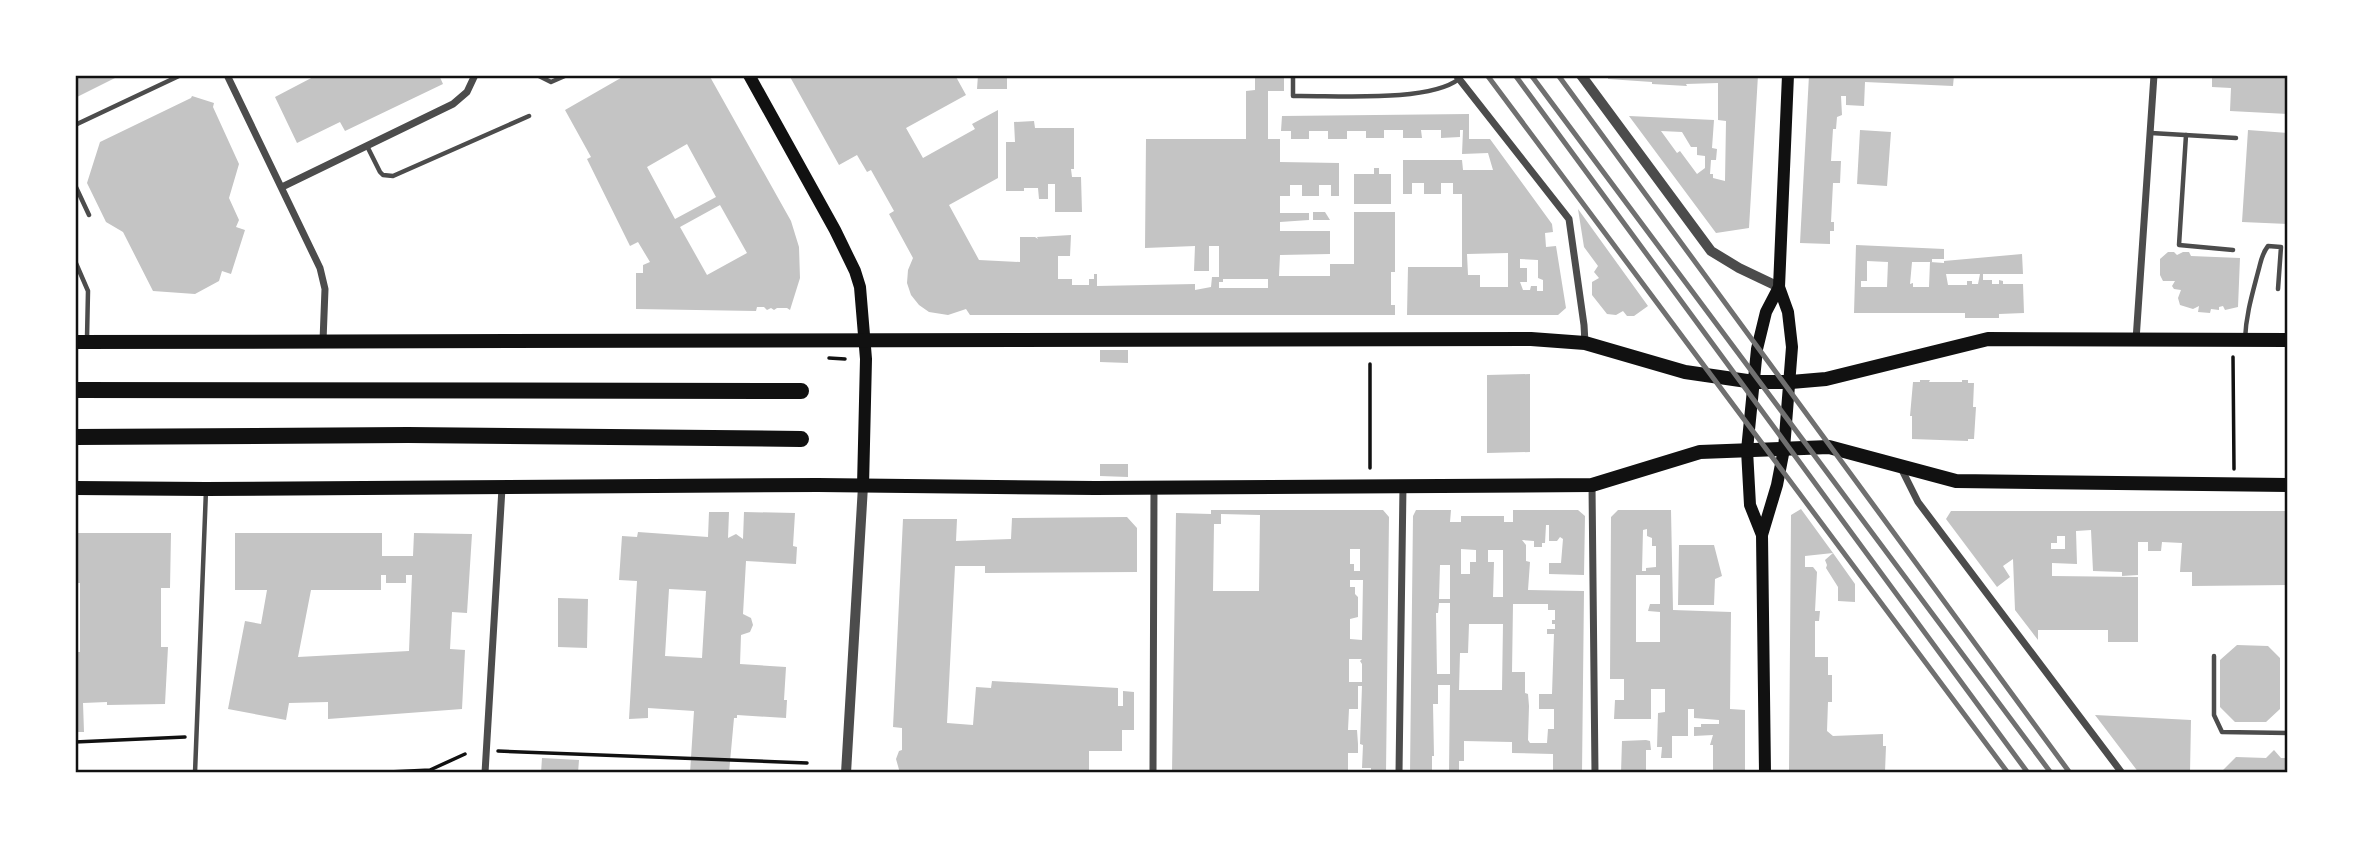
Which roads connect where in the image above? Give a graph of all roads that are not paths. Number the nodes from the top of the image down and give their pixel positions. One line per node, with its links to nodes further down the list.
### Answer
1 (181, 75): 13 (lane)
2 (227, 75): 19 (street)
3 (475, 75): 17 (street)
4 (537, 75): 5 (lane)
5 (567, 75)
6 (749, 75): 26 (main road)
7 (1293, 75): 11 (lane)
8 (1581, 75): 24 (street)
9 (1788, 75): 24 (main road)
10 (2154, 75): 14 (street)
11 (1458, 77): 32 (street)
12 (529, 116): 17 (lane)
13 (75, 125)
14 (2151, 133): 15 (lane); 27 (street)
15 (2186, 135): 16 (lane); 21 (lane)
16 (2236, 138)
17 (367, 146): 19 (street)
18 (75, 185): 20 (lane)
19 (282, 187): 31 (street)
20 (89, 215)
21 (2233, 250)
22 (75, 261): 23 (lane)
23 (78, 276): 30 (lane)
24 (1779, 287): 33 (main road); 34 (main road)
25 (2278, 289): 28 (lane)
26 (864, 340): 31 (main road); 32 (main road); 44 (main road)
27 (2136, 340): 28 (main road); 34 (main road)
28 (2245, 340): 29 (main road)
29 (2288, 340)
30 (81, 342): 31 (main road)
31 (323, 342)
32 (1585, 343): 33 (main road)
33 (1754, 382): 34 (main road); 40 (main road)
34 (1791, 382): 39 (main road)
35 (75, 390): 36 (highway)
36 (801, 391)
37 (75, 437): 38 (highway)
38 (801, 439)
39 (1784, 449): 40 (main road); 41 (main road); 50 (main road)
40 (1747, 450): 42 (main road); 50 (main road)
41 (1899, 466): 43 (main road); 60 (street)
42 (1592, 485): 46 (main road); 58 (street)
43 (2288, 485)
44 (863, 486): 45 (main road); 48 (main road); 55 (street)
45 (1154, 486): 46 (main road); 56 (street)
46 (1403, 486): 57 (street)
47 (75, 488): 49 (main road)
48 (502, 488): 49 (main road); 54 (street)
49 (206, 489): 53 (lane)
50 (1762, 534): 59 (main road)
51 (2214, 656): 52 (lane)
52 (2288, 733)
53 (195, 773)
54 (485, 773)
55 (846, 773)
56 (1153, 773)
57 (1399, 773)
58 (1595, 773)
59 (1765, 773)
60 (2122, 773)

